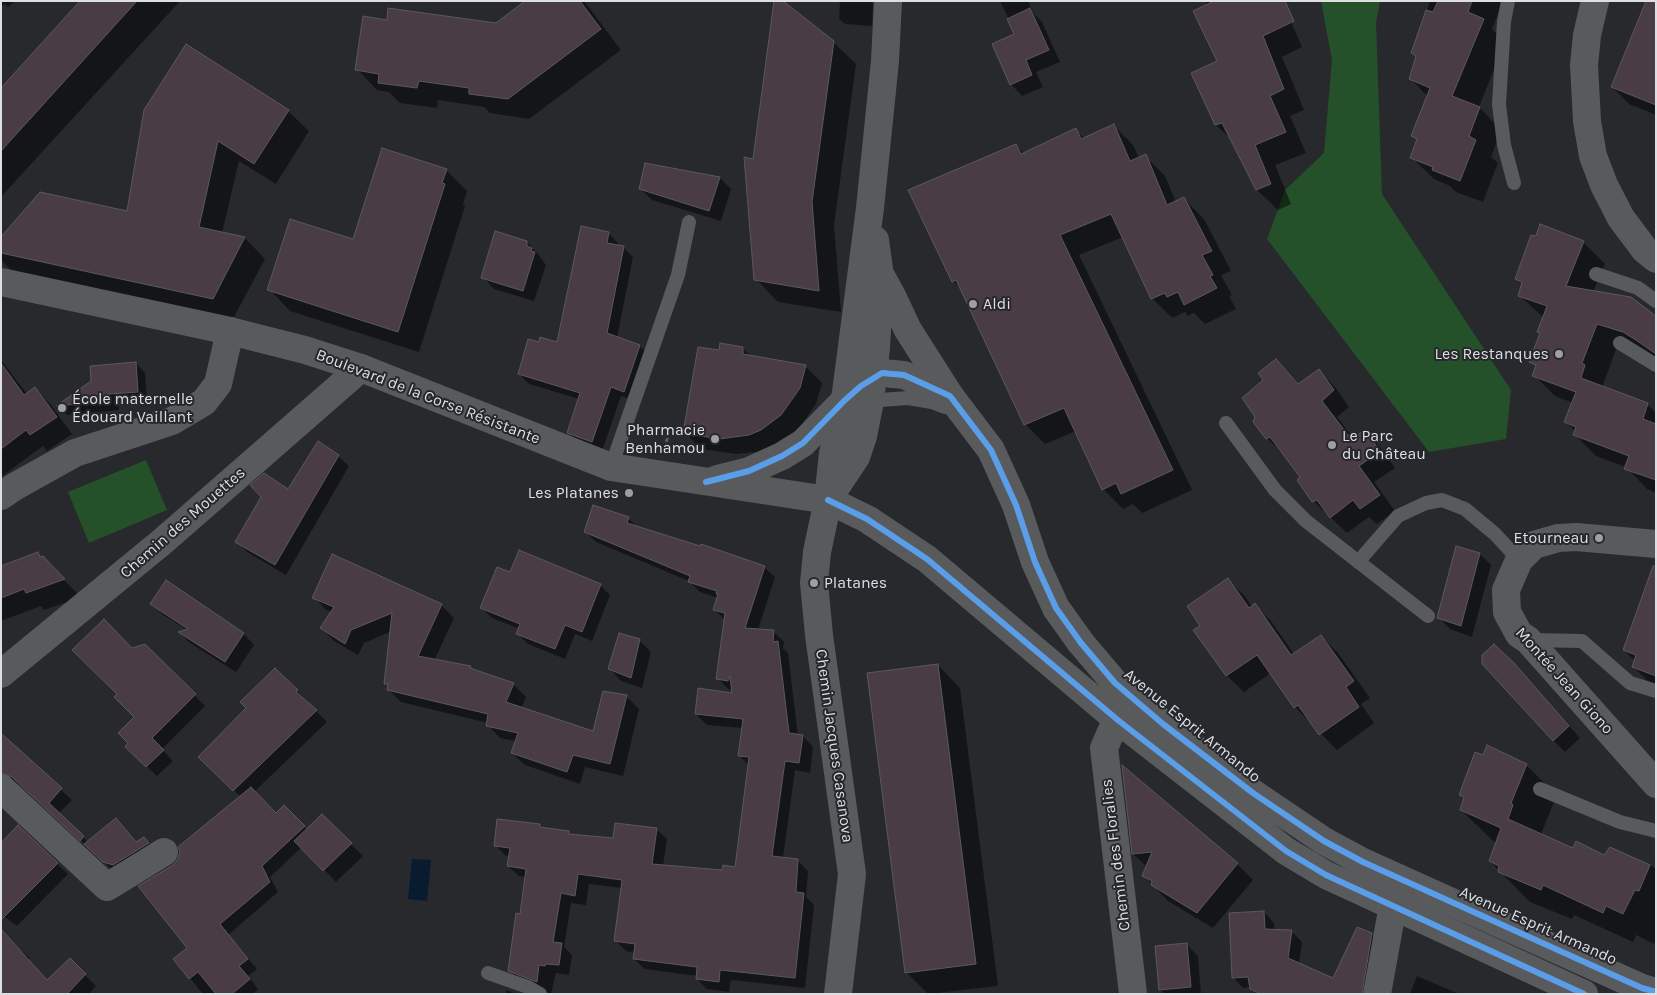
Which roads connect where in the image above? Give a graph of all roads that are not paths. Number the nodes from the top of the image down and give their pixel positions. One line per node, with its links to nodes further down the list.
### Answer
1 (888, 1): 5 (street)
2 (1508, 1): 4 (lane)
3 (1595, 1): 7 (street)
4 (1514, 183)
5 (870, 208): 9 (street); 17 (street)
6 (689, 222): 20 (lane)
7 (1656, 259)
8 (1596, 274): 11 (lane)
9 (880, 276): 16 (street); 17 (street)
10 (1, 282): 12 (street, Boulevard de la Corse Résistante)
11 (1656, 301)
12 (230, 330): 15 (street, Boulevard de la Corse Résistante); 22 (street)
13 (1620, 343): 14 (lane)
14 (1656, 365)
15 (361, 368): 20 (street, Boulevard de la Corse Résistante); 29 (street, Chemin des Mouettes)
16 (950, 396): 17 (street, Avenue Esprit Armando); 19 (street, Avenue Esprit Armando)
17 (858, 399): 19 (lane); 21 (street, Boulevard de la Corse Résistante); 23 (street, Chemin Jacques Casanova)
18 (1226, 422): 26 (lane)
19 (972, 423): 39 (street, Avenue Esprit Armando)
20 (611, 467): 21 (street, Boulevard de la Corse Résistante)
21 (706, 482): 23 (street, Boulevard de la Corse Résistante)
22 (1, 496)
23 (828, 500): 31 (street); 41 (street, Chemin Jacques Casanova)
24 (1656, 544): 25 (street, Montée Jean Giono)
25 (1519, 560): 26 (lane); 28 (street, Montée Jean Giono)
26 (1358, 562): 27 (lane)
27 (1428, 616)
28 (1528, 640): 30 (lane); 32 (street, Montée Jean Giono)
29 (1, 674)
30 (1656, 691)
31 (1119, 721): 37 (street); 42 (street, Chemin des Floralies)
32 (1656, 784)
33 (1, 788): 36 (street)
34 (1540, 788): 35 (lane)
35 (1656, 831)
36 (164, 852)
37 (1393, 905): 43 (street); 44 (street)
38 (488, 974): 40 (lane)
39 (1656, 992)
40 (540, 994)
41 (838, 994)
42 (1133, 994)
43 (1377, 994)
44 (1584, 994)

